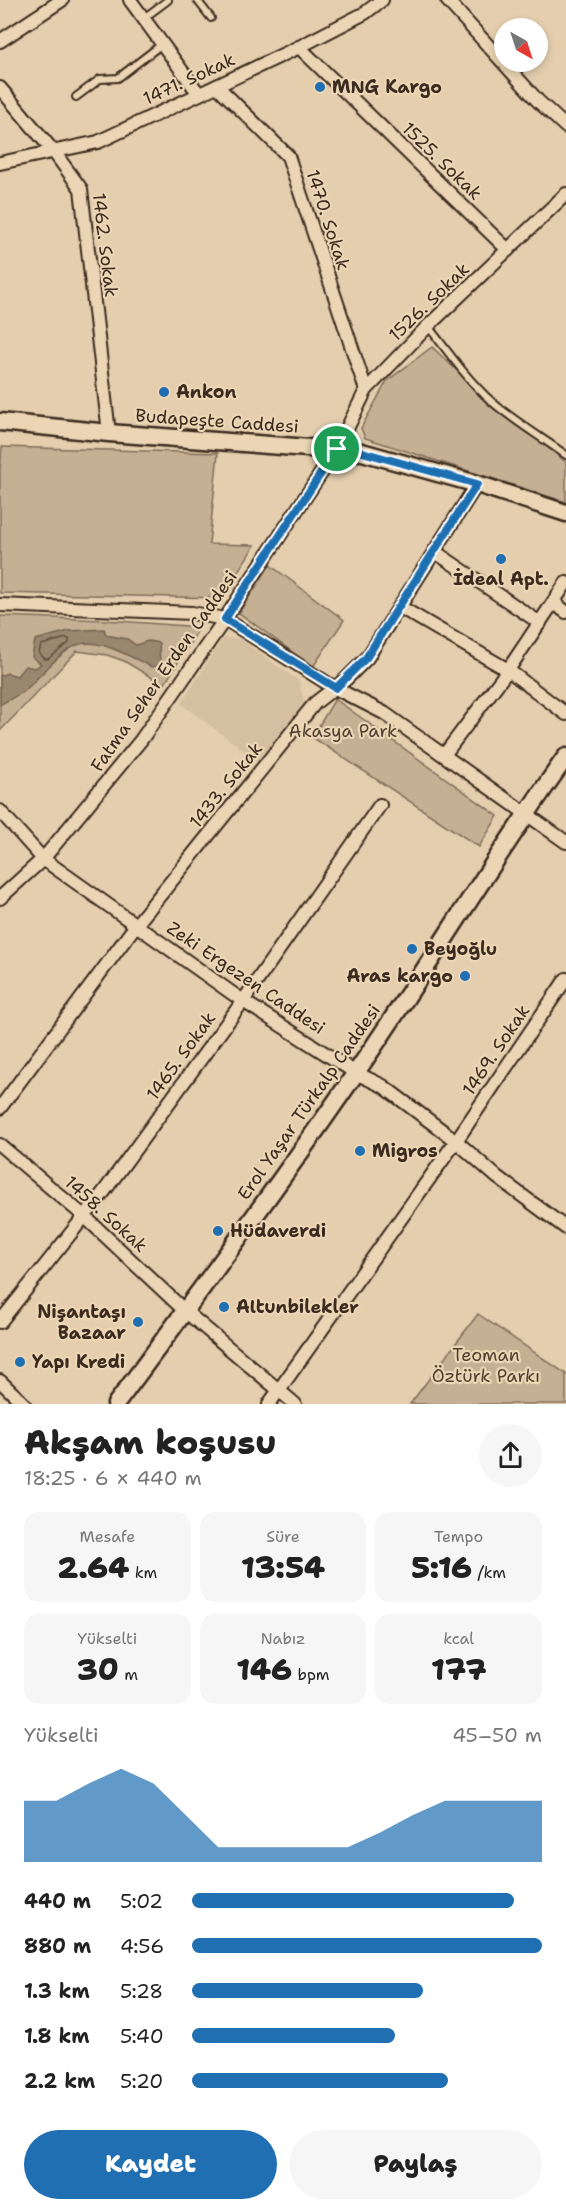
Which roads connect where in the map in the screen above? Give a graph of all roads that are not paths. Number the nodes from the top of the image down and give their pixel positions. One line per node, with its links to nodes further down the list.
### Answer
1 (62, 0): 9 (street)
2 (129, 0): 7 (street)
3 (168, 0): 7 (lane)
4 (197, 0): 8 (lane)
5 (382, 0): 11 (street, 1471. Sokak)
6 (454, 2): 16 (street)
7 (143, 18): 10 (street)
8 (211, 18)
9 (0, 40)
10 (162, 44): 14 (street); 15 (lane)
11 (299, 47): 12 (street, 1471. Sokak); 20 (street, 1525. Sokak)
12 (217, 86): 14 (street, 1471. Sokak); 22 (street, 1470. Sokak)
13 (0, 88): 17 (street, 1462. Sokak)
14 (199, 93): 17 (street, 1471. Sokak)
15 (76, 97)
16 (566, 127)
17 (54, 152): 18 (street, 1471. Sokak); 24 (street, 1462. Sokak)
18 (0, 163)
19 (566, 194): 20 (street, 1526. Sokak)
20 (508, 250): 21 (street, 1526. Sokak)
21 (428, 326): 22 (street, 1526. Sokak); 26 (lane)
22 (366, 390): 25 (street, 1526. Sokak)
23 (0, 422): 24 (street, Budapeşte Caddesi)
24 (109, 433): 25 (street, Budapeşte Caddesi)
25 (337, 449): 27 (street, Budapeşte Caddesi); 35 (street, Fatma Seher Erden Caddesi)
26 (566, 454)
27 (477, 484): 28 (street, Budapeşte Caddesi); 29 (street, 1433. Sokak)
28 (566, 513)
29 (434, 552): 33 (street, 1433. Sokak); 36 (street)
30 (566, 583): 31 (street)
31 (554, 603): 34 (street); 36 (street)
32 (0, 606): 35 (street)
33 (400, 607): 37 (street); 38 (street, 1433. Sokak)
34 (566, 612)
35 (225, 619): 38 (street); 46 (street, Fatma Seher Erden Caddesi)
36 (540, 623): 37 (street)
37 (508, 670): 39 (street); 40 (street)
38 (336, 688): 40 (street); 48 (street, 1433. Sokak)
39 (566, 714)
40 (444, 755): 44 (street)
41 (566, 757): 44 (street, Erol Yaşar Türkalp Caddesi)
42 (380, 805): 50 (street, 1465. Sokak)
43 (0, 811): 46 (street, Zeki Ergezen Caddesi)
44 (525, 814): 45 (street); 51 (street, Erol Yaşar Türkalp Caddesi)
45 (566, 842)
46 (43, 859): 47 (street, Fatma Seher Erden Caddesi); 48 (street, Zeki Ergezen Caddesi)
47 (0, 898)
48 (136, 925): 50 (street, Zeki Ergezen Caddesi); 52 (street, 1433. Sokak)
49 (566, 979): 53 (street, 1469. Sokak)
50 (243, 1001): 51 (street, Zeki Ergezen Caddesi); 55 (street, 1465. Sokak)
51 (356, 1073): 53 (street, Zeki Ergezen Caddesi); 57 (street, Erol Yaşar Türkalp Caddesi)
52 (0, 1108)
53 (456, 1141): 56 (street, Zeki Ergezen Caddesi); 60 (street, 1469. Sokak)
54 (0, 1145): 55 (street, 1458. Sokak)
55 (84, 1216): 57 (street, 1458. Sokak); 58 (street, 1465. Sokak)
56 (566, 1228)
57 (185, 1311): 60 (street, 1458. Sokak); 62 (street, Erol Yaşar Türkalp Caddesi)
58 (0, 1322)
59 (0, 1381): 61 (street)
60 (279, 1391): 63 (street, 1469. Sokak); 64 (street, 1458. Sokak)
61 (24, 1404)
62 (116, 1404)
63 (269, 1404)
64 (295, 1404)

